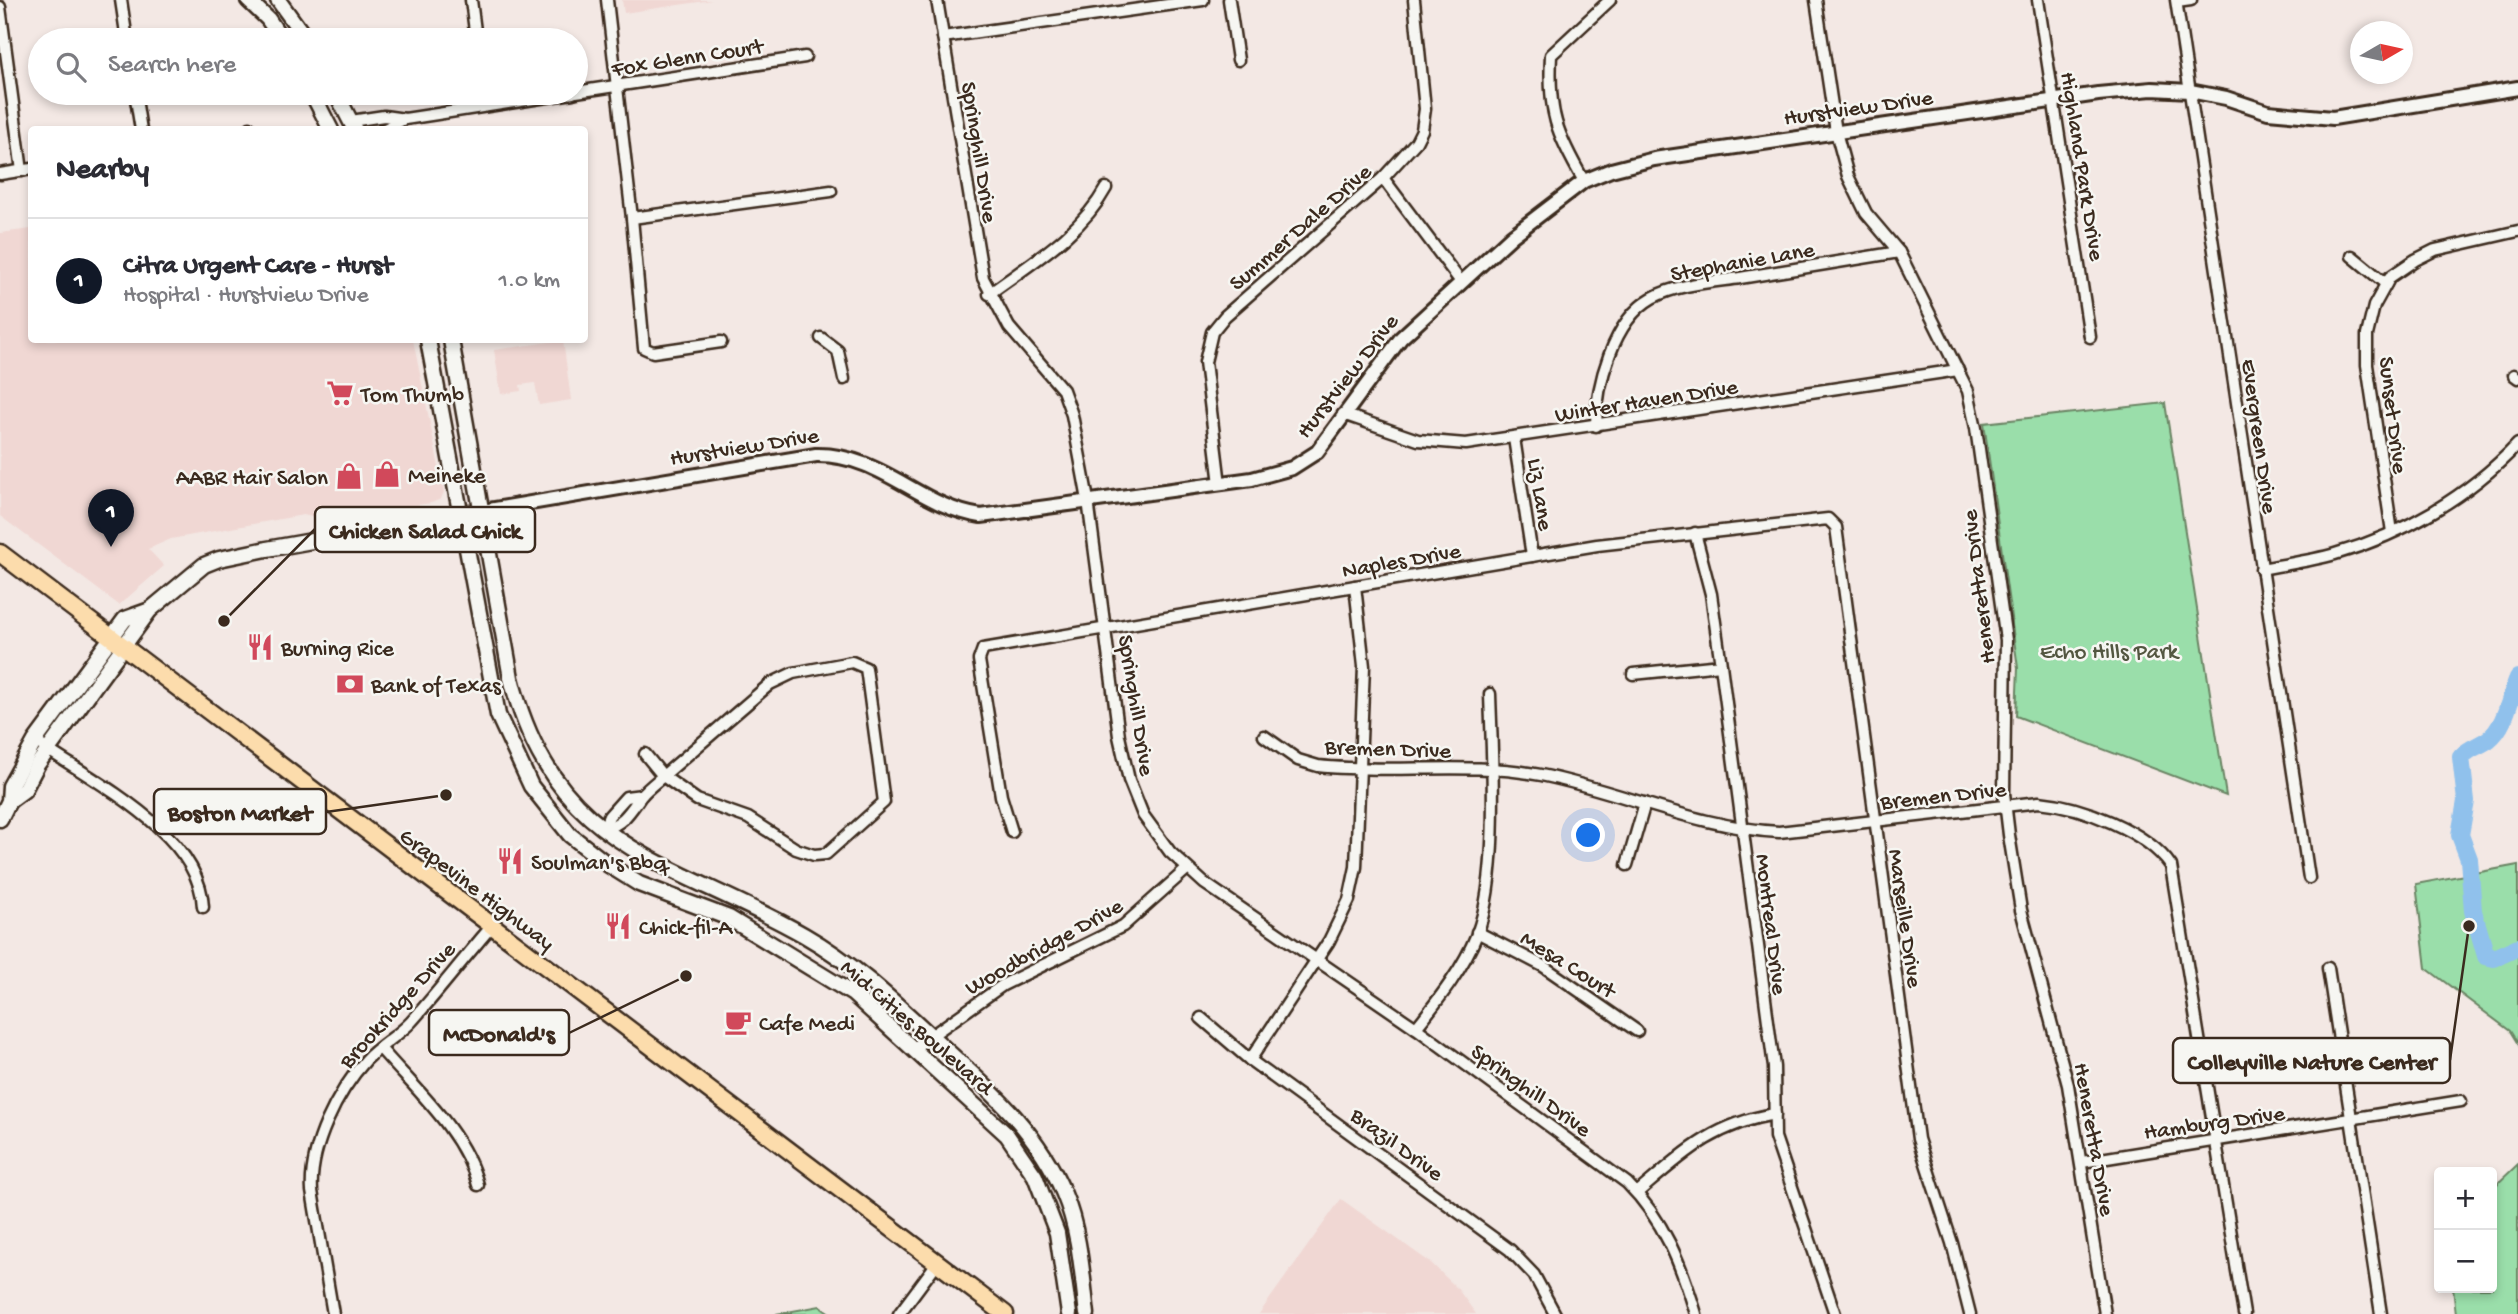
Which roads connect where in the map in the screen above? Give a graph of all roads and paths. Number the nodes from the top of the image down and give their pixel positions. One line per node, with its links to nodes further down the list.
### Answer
1 (121, 0): 17 (street)
2 (248, 0): 18 (main road)
3 (260, 0): 15 (main road)
4 (471, 0): 20 (street)
5 (607, 0): 25 (street)
6 (937, 0): 21 (street, Springhill Drive)
7 (1203, 0): 21 (street)
8 (1229, 0): 24 (street)
9 (1414, 0): 42 (street, Summer Dale Drive)
10 (1610, 0): 43 (street)
11 (1816, 0): 39 (street, Heneretta Drive)
12 (2038, 0): 29 (street, Highland Park Drive)
13 (2191, 0): 14 (street)
14 (2176, 1): 28 (street, Evergreen Drive)
15 (282, 2): 19 (main road)
16 (0, 7): 22 (street)
17 (125, 28)
18 (274, 28)
19 (299, 28)
20 (475, 28)
21 (943, 37): 52 (street, Springhill Drive)
22 (3, 48): 40 (street)
23 (805, 57): 25 (street, Fox Glenn Court)
24 (1238, 60)
25 (615, 86): 27 (street, Fox Glenn Court); 46 (street)
26 (2518, 88): 28 (street, Hurstview Drive)
27 (588, 91)
28 (2190, 91): 29 (street, Hurstview Drive); 73 (street, Evergreen Drive)
29 (2055, 100): 39 (street, Hurstview Drive); 53 (street, Highland Park Drive)
30 (137, 105): 36 (street)
31 (318, 105): 37 (main road)
32 (343, 105): 35 (main road)
33 (497, 105): 34 (street, Fox Glenn Court)
34 (405, 119): 35 (street, Fox Glenn Court); 38 (street, Fox Glenn Court)
35 (353, 125)
36 (140, 126)
37 (329, 126)
38 (391, 126)
39 (1836, 132): 43 (street, Hurstview Drive); 48 (street, Heneretta Drive)
40 (27, 170): 41 (street)
41 (0, 174)
42 (1383, 178): 50 (street); 64 (street, Summer Dale Drive)
43 (1584, 181): 50 (street, Hurstview Drive)
44 (1106, 188): 52 (street)
45 (831, 191): 46 (street)
46 (632, 218): 55 (street)
47 (2518, 230): 51 (street, Sunset Drive)
48 (1899, 252): 58 (street, Heneretta Drive); 61 (street, Stephanie Lane)
49 (2352, 256): 51 (street)
50 (1461, 282): 60 (street, Hurstview Drive)
51 (2386, 284): 69 (street, Sunset Drive)
52 (989, 294): 65 (street, Springhill Drive)
53 (2090, 337)
54 (821, 338): 59 (street)
55 (721, 342)
56 (429, 343): 67 (main road, Mid Cities Boulevard)
57 (452, 343): 66 (main road, Mid Cities Boulevard)
58 (1958, 370): 61 (street, Winter Haven Drive); 91 (street, Heneretta Drive)
59 (844, 379)
60 (1343, 414): 62 (street, Winter Haven Drive); 64 (street, Hurstview Drive)
61 (1596, 426): 62 (street, Winter Haven Drive)
62 (1514, 438): 72 (street, Liz Lane)
63 (2518, 444): 69 (street)
64 (1220, 484): 65 (street, Hurstview Drive)
65 (1088, 500): 66 (street, Hurstview Drive); 75 (street, Springhill Drive)
66 (483, 511): 67 (main road, Hurstview Drive); 77 (main road, Mid Cities Boulevard)
67 (461, 515): 76 (main road, Hurstview Drive); 78 (main road, Mid Cities Boulevard)
68 (1833, 522): 70 (street, Naples Drive); 93 (street, Marseille Drive)
69 (2392, 532): 73 (street)
70 (1695, 533): 72 (street, Naples Drive); 79 (street, Montreal Drive)
71 (0, 553): 76 (main road, Grapevine Highway)
72 (1532, 556): 74 (street, Naples Drive)
73 (2261, 569): 100 (street, Evergreen Drive)
74 (1355, 586): 75 (street, Naples Drive); 86 (street)
75 (1106, 628): 96 (street, Naples Drive); 99 (street, Springhill Drive)
76 (116, 641): 83 (main road); 84 (main road); 102 (main road, Grapevine Highway)
77 (507, 658): 78 (main road); 95 (main road, Mid Cities Boulevard)
78 (487, 662): 97 (main road, Mid Cities Boulevard)
79 (1721, 665): 80 (street); 94 (street, Montreal Drive)
80 (1633, 674)
81 (1490, 694): 87 (street)
82 (1265, 736): 86 (street, Bremen Drive)
83 (35, 741): 84 (street); 89 (main road)
84 (48, 750): 89 (main road); 101 (street)
85 (645, 754): 88 (street)
86 (1361, 768): 87 (street, Bremen Drive); 104 (street)
87 (1493, 770): 90 (street, Bremen Drive); 103 (street)
88 (663, 776): 88 (street); 95 (street)
89 (9, 801): 92 (main road)
90 (1645, 803): 94 (street, Bremen Drive); 98 (street)
91 (2005, 806): 93 (street, Bremen Drive); 116 (street, Bremen Drive); 117 (street, Heneretta Drive)
92 (0, 819)
93 (1874, 821): 94 (street, Bremen Drive); 129 (street, Marseille Drive)
94 (1742, 828): 114 (street, Montreal Drive)
95 (603, 830): 97 (main road); 109 (main road, Mid Cities Boulevard)
96 (1012, 832)
97 (589, 850): 111 (main road, Mid Cities Boulevard)
98 (1628, 865)
99 (1187, 869): 104 (street, Springhill Drive); 109 (street, Woodbridge Drive)
100 (2309, 878)
101 (203, 907)
102 (491, 927): 110 (street, Brookridge Drive); 120 (main road, Grapevine Highway)
103 (1477, 932): 107 (street); 108 (street, Mesa Court)
104 (1317, 960): 107 (street, Springhill Drive); 112 (street)
105 (2328, 968): 115 (street)
106 (1201, 1018): 112 (street, Brazil Drive)
107 (1416, 1028): 119 (street, Springhill Drive)
108 (1637, 1031)
109 (930, 1035): 111 (street, Woodbridge Drive); 125 (main road, Mid Cities Boulevard)
110 (380, 1048): 118 (street); 121 (street, Brookridge Drive)
111 (914, 1048): 124 (main road, Mid Cities Boulevard)
112 (1250, 1060): 126 (street, Brazil Drive)
113 (2461, 1101): 115 (street, Hamburg Drive)
114 (1774, 1114): 119 (street); 128 (street, Montreal Drive)
115 (2352, 1120): 116 (street, Hamburg Drive); 132 (street)
116 (2216, 1138): 117 (street, Hamburg Drive); 131 (street, Bremen Drive)
117 (2082, 1162): 130 (street, Heneretta Drive)
118 (478, 1185)
119 (1637, 1193): 127 (street, Springhill Drive)
120 (937, 1263): 122 (street); 123 (main road, Grapevine Highway)
121 (333, 1314)
122 (900, 1314)
123 (1005, 1314)
124 (1069, 1314)
125 (1087, 1314)
126 (1555, 1314)
127 (1696, 1314)
128 (1835, 1314)
129 (1970, 1314)
130 (2105, 1314)
131 (2244, 1314)
132 (2381, 1314)

